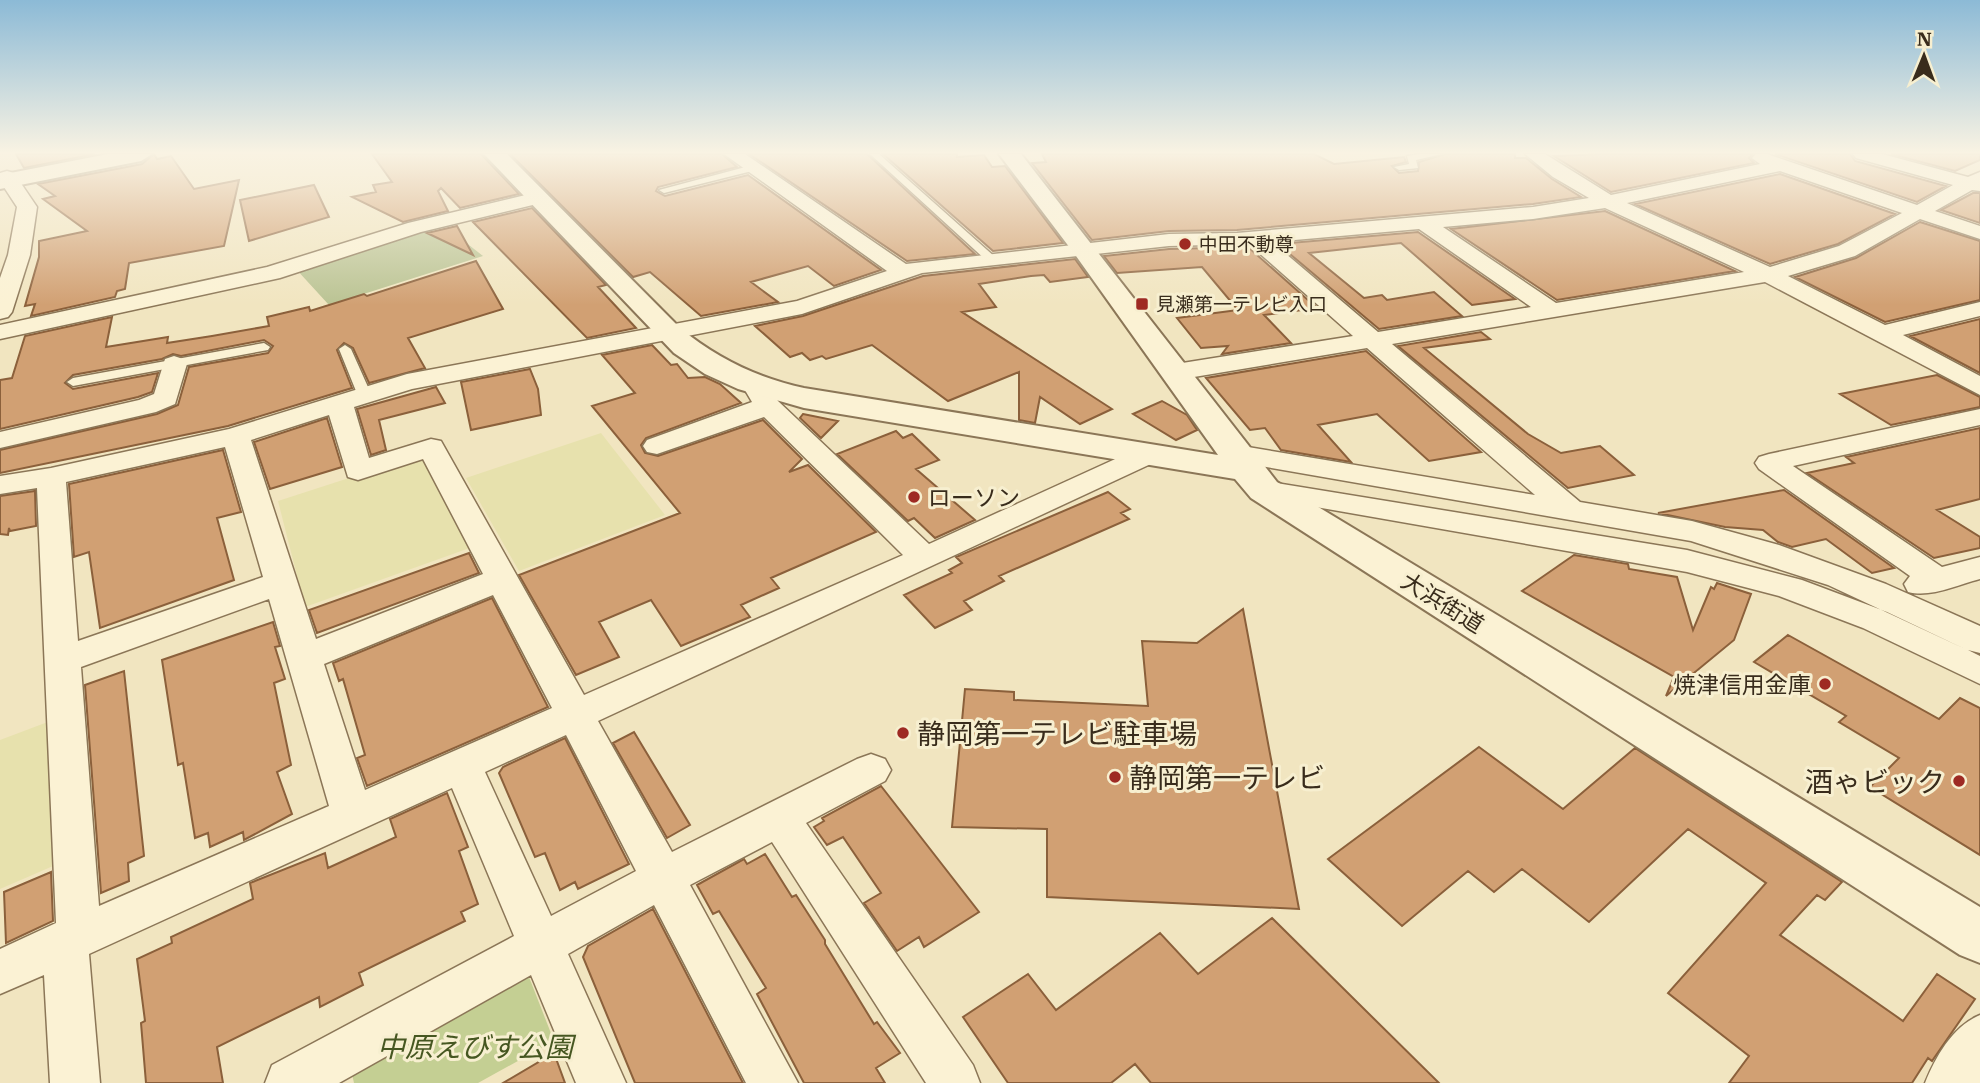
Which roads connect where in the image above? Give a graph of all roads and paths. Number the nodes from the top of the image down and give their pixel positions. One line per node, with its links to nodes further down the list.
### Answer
1 (25, 205): 20 (street)
2 (510, 205): 22 (street)
3 (544, 205): 23 (street)
4 (806, 205): 17 (street)
5 (930, 205): 16 (lane)
6 (1049, 205): 15 (street, 大浜街道)
7 (1585, 205): 12 (street)
8 (1618, 205): 18 (street)
9 (1898, 205): 11 (street)
10 (1931, 205): 11 (street)
11 (1917, 211): 13 (street); 18 (street)
12 (1422, 222): 14 (street); 21 (street)
13 (1980, 233)
14 (1254, 237): 15 (street); 25 (street)
15 (1085, 250): 16 (street); 29 (street, 大浜街道)
16 (991, 259): 17 (street)
17 (903, 272): 23 (street)
18 (1768, 275): 21 (street); 24 (street)
19 (1980, 309): 24 (street)
20 (0, 312)
21 (1554, 312): 25 (street)
22 (0, 332)
23 (670, 334): 32 (street); 34 (street)
24 (1887, 336): 31 (street)
25 (1372, 341): 29 (street); 44 (street)
26 (264, 347): 28 (lane)
27 (345, 349): 34 (lane)
28 (174, 364): 30 (lane); 33 (street)
29 (1176, 372): 41 (street, 大浜街道)
30 (73, 382)
31 (1980, 387)
32 (761, 396): 38 (street); 40 (street); 45 (street)
33 (166, 398): 37 (street); 39 (street)
34 (353, 401): 36 (street); 47 (street)
35 (1980, 417): 48 (street)
36 (236, 436): 39 (street); 49 (street)
37 (0, 440)
38 (657, 446)
39 (147, 455): 42 (street)
40 (1145, 456): 41 (street); 45 (street)
41 (1249, 472): 44 (street); 50 (street); 61 (street, 大浜街道)
42 (51, 477): 43 (street); 53 (street)
43 (0, 485)
44 (1570, 510): 50 (street)
45 (925, 558): 55 (street)
46 (1980, 568): 48 (street)
47 (502, 579): 52 (street); 55 (street)
48 (1938, 580): 50 (street)
49 (281, 583): 52 (street); 53 (street)
50 (1880, 607): 51 (street); 54 (street)
51 (1980, 641)
52 (305, 657): 58 (street)
53 (62, 660): 62 (street)
54 (1980, 671)
55 (577, 714): 56 (street); 60 (street)
56 (462, 764): 58 (street); 63 (street)
57 (871, 769): 59 (street)
58 (352, 814): 62 (street)
59 (779, 818): 60 (street); 70 (street)
60 (661, 879): 63 (street); 69 (street)
61 (1980, 937)
62 (72, 938): 64 (street); 66 (street)
63 (541, 946): 67 (street); 68 (street)
64 (0, 972)
65 (1980, 1039): 71 (street)
66 (75, 1083)
67 (290, 1083)
68 (600, 1083)
69 (773, 1083)
70 (956, 1083)
71 (1950, 1083)

